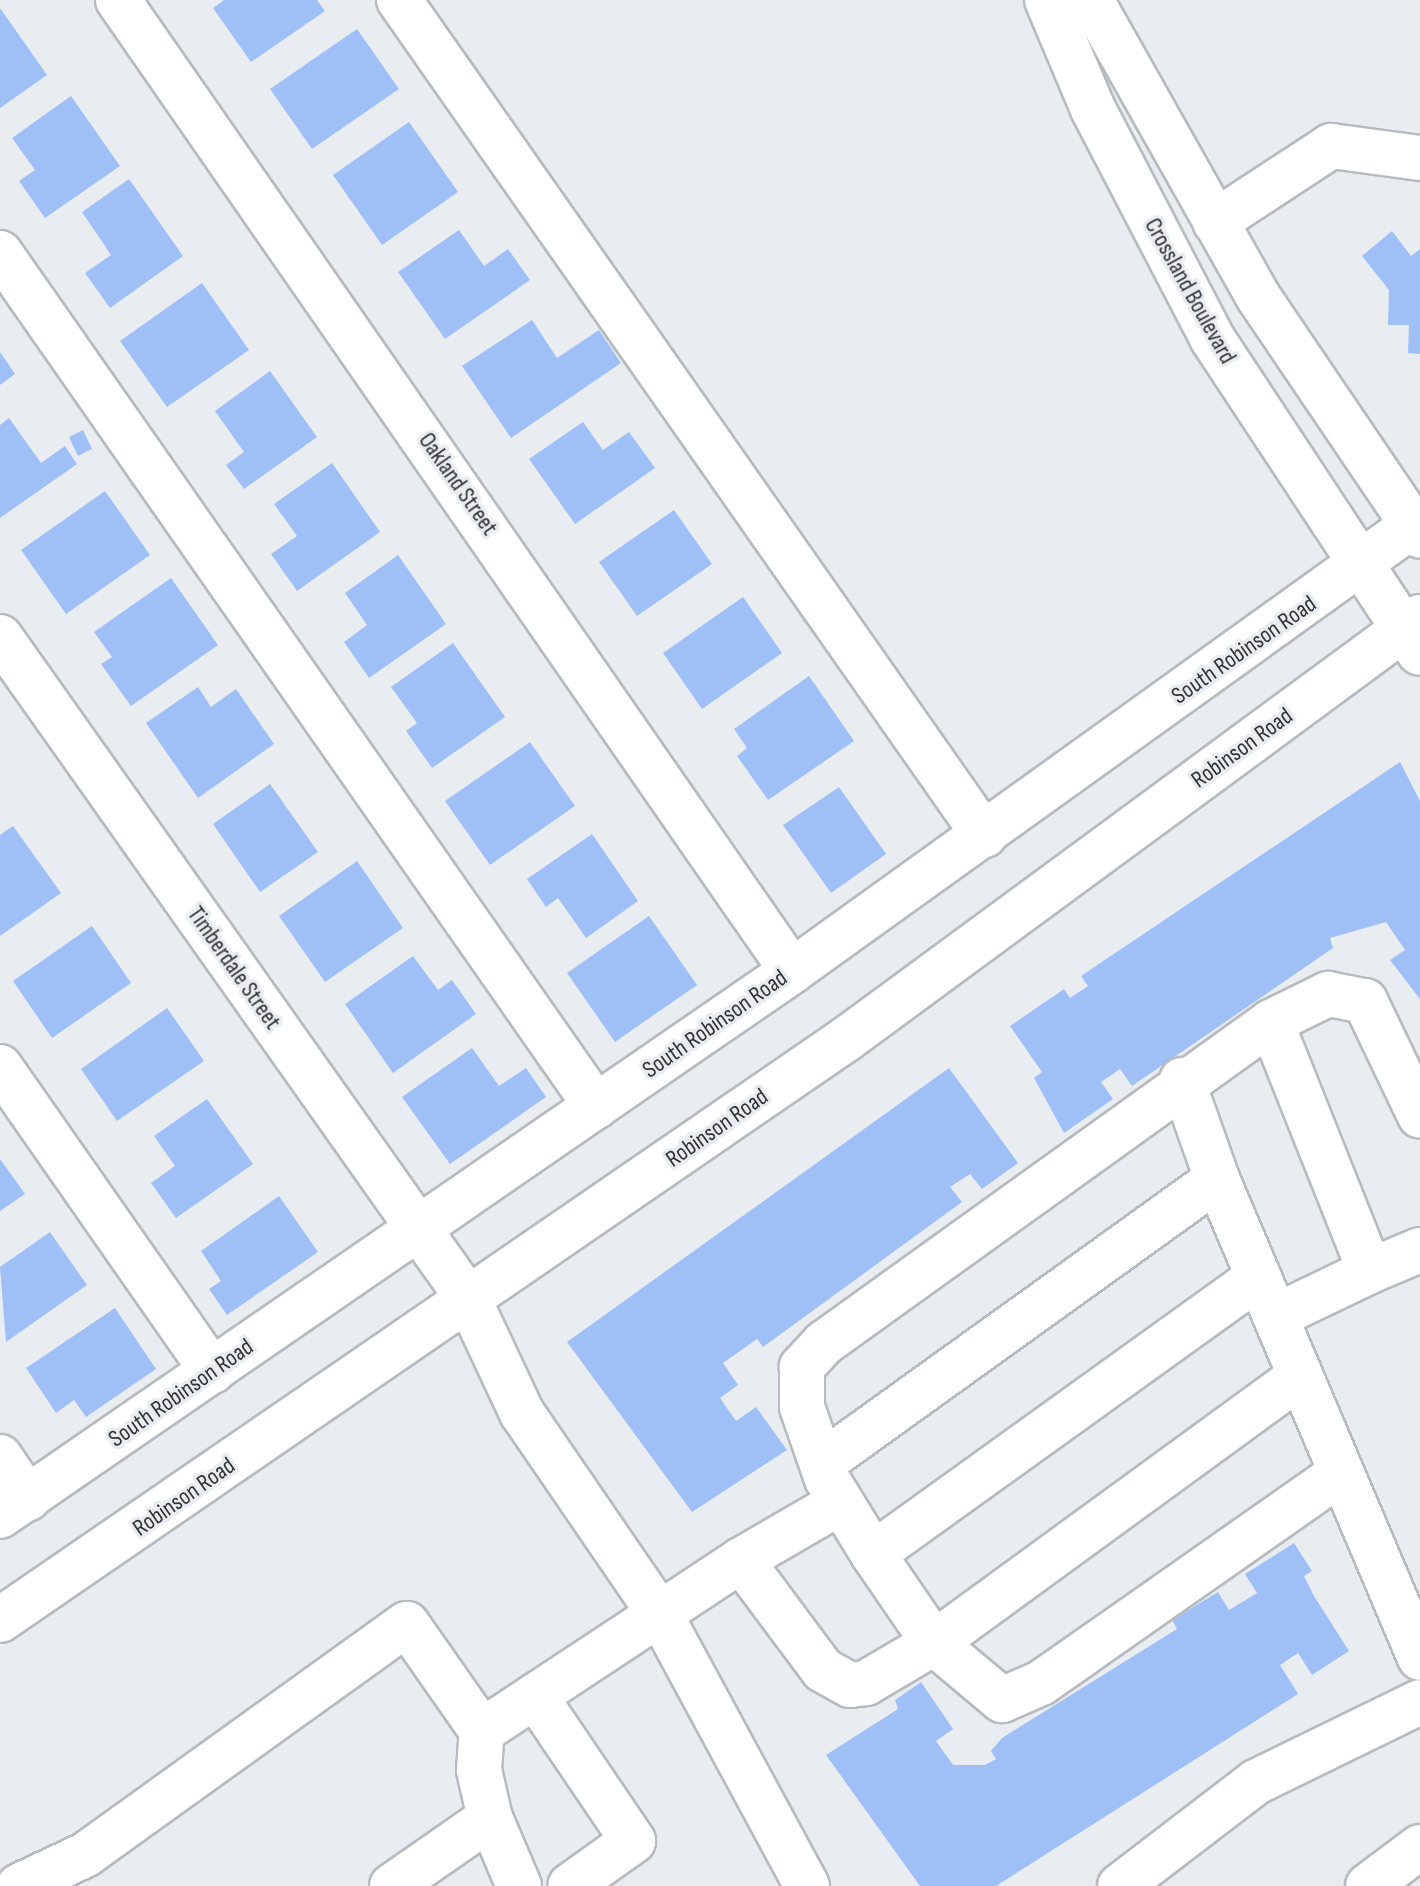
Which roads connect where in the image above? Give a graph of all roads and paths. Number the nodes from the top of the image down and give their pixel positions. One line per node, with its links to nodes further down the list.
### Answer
1 (118, 0): 13 (street, Oakland Street)
2 (400, 0): 12 (street)
3 (1047, 0): 9 (street, Crossland Boulevard)
4 (1091, 0): 6 (street)
5 (1420, 158): 6 (street)
6 (1215, 222): 8 (street)
7 (0, 253): 17 (street)
8 (1418, 527): 9 (street, South Robinson Road)
9 (1361, 567): 10 (street, Crossland Boulevard); 12 (street, South Robinson Road)
10 (1415, 633): 24 (street, Robinson Road)
11 (0, 637): 20 (street, Timberdale Street)
12 (984, 835): 13 (street, South Robinson Road)
13 (792, 971): 17 (street, South Robinson Road)
14 (1271, 1022): 16 (street); 18 (street); 22 (street)
15 (0, 1067): 25 (street)
16 (1182, 1080): 19 (street); 28 (street)
17 (596, 1106): 20 (street, South Robinson Road)
18 (1420, 1116)
19 (1217, 1179): 23 (street); 28 (street)
20 (419, 1228): 24 (street, Timberdale Street); 25 (street, South Robinson Road)
21 (1420, 1250): 22 (street)
22 (1370, 1271): 23 (street)
23 (1267, 1297): 26 (street); 32 (street)
24 (469, 1300): 34 (street, Timberdale Street); 35 (street, Robinson Road)
25 (212, 1371): 31 (street, South Robinson Road)
26 (1299, 1377): 29 (street); 36 (street)
27 (0, 1457): 31 (street)
28 (822, 1463): 30 (street)
29 (1340, 1474): 36 (street); 37 (street)
30 (841, 1502): 32 (street); 33 (street)
31 (14, 1507)
32 (873, 1554): 36 (street)
33 (741, 1560): 34 (street); 36 (street)
34 (661, 1616): 38 (street); 48 (street, Timberdale Street)
35 (0, 1620)
36 (934, 1643)
37 (1420, 1658)
38 (535, 1696): 40 (street); 47 (street)
39 (1420, 1702): 49 (street)
40 (482, 1731): 41 (street); 43 (street)
41 (490, 1818): 45 (street); 46 (street)
42 (1420, 1847): 50 (street)
43 (91, 1871): 44 (street)
44 (19, 1886)
45 (392, 1886)
46 (519, 1886)
47 (570, 1886)
48 (807, 1886)
49 (1120, 1886)
50 (1368, 1886)

